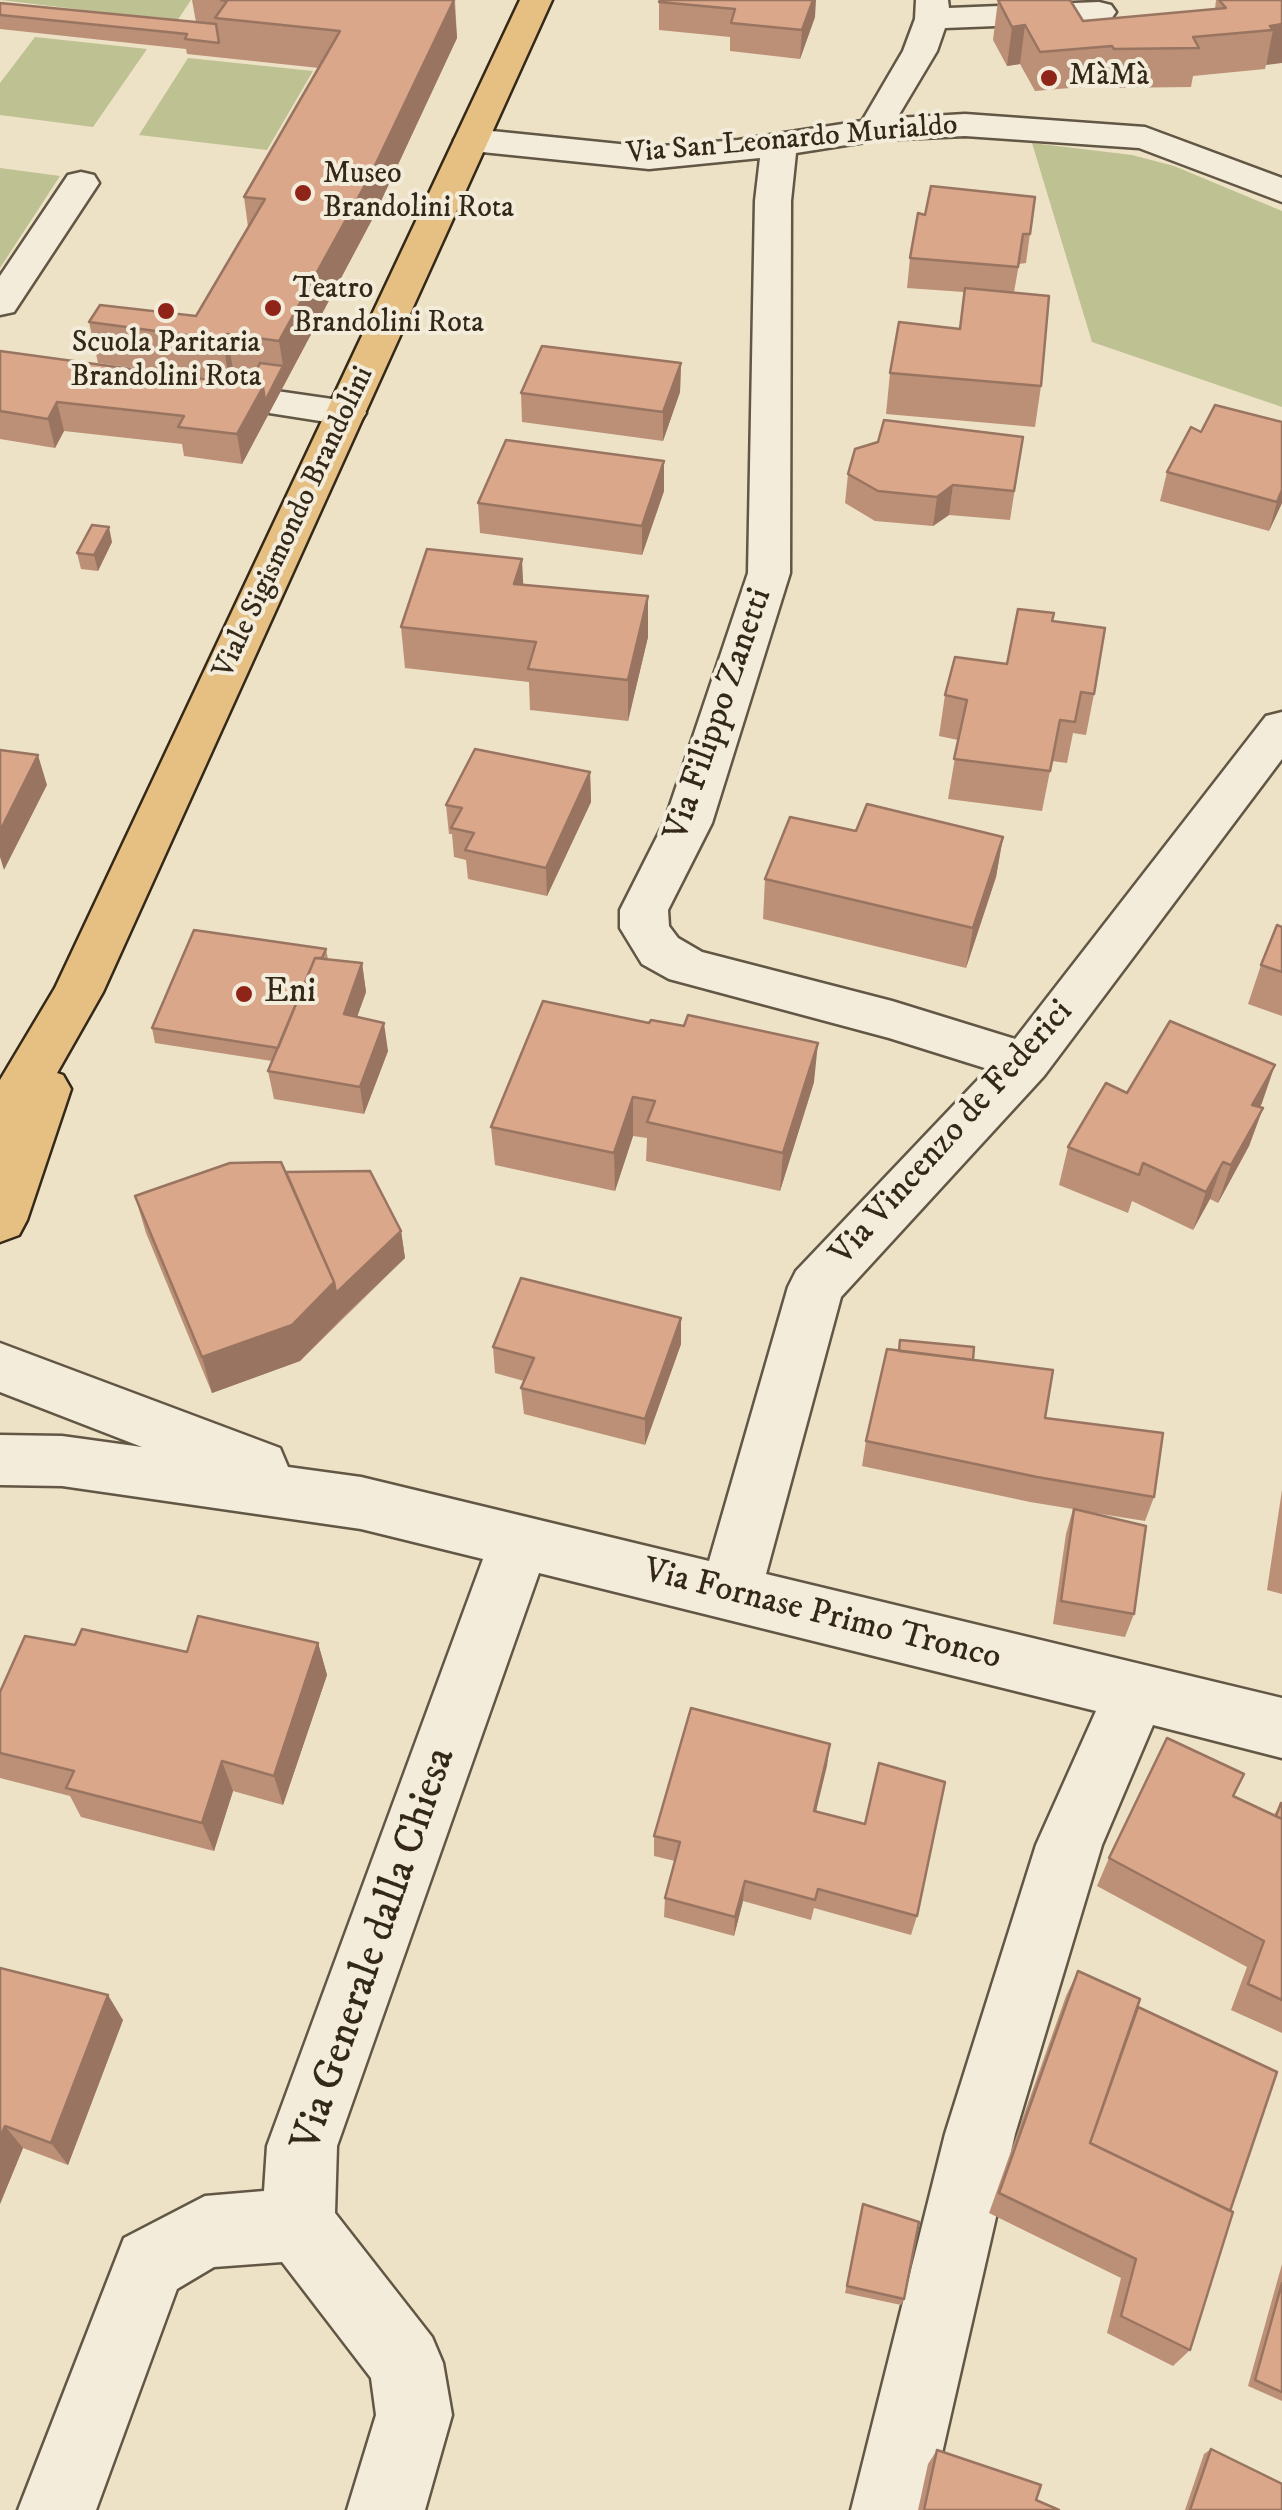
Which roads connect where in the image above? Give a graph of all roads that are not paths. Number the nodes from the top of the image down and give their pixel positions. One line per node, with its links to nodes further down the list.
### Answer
1 (536, 0): 5 (main road, Viale Sigismondo Brandolini)
2 (932, 10): 3 (street); 4 (street)
3 (1098, 12)
4 (878, 129): 6 (street, Via San Leonardo Murialdo); 8 (street, Via San Leonardo Murialdo)
5 (472, 140): 6 (street, Via San Leonardo Murialdo); 11 (main road, Viale Sigismondo Brandolini)
6 (778, 144): 14 (street, Via Filippo Zanetti)
7 (82, 183): 9 (street)
8 (1282, 191)
9 (0, 304)
10 (170, 387): 11 (street)
11 (346, 412): 13 (main road, Viale Sigismondo Brandolini)
12 (1282, 727): 14 (street, Via Vincenzo de Federici)
13 (78, 992): 15 (main road, Viale Sigismondo Brandolini); 16 (main road, Viale Sigismondo Brandolini)
14 (1026, 1062): 21 (street, Via Vincenzo de Federici)
15 (0, 1126)
16 (0, 1220)
17 (0, 1367): 19 (street, Via Fornase Primo Tronco)
18 (0, 1460): 19 (street, Via Fornase Primo Tronco)
19 (361, 1503): 20 (street, Via Fornase Primo Tronco)
20 (520, 1541): 21 (street, Via Fornase Primo Tronco); 24 (street, Via Generale dalla Chiesa)
21 (730, 1593): 22 (street, Via Fornase Primo Tronco)
22 (1135, 1694): 23 (street, Via Fornase Primo Tronco); 27 (street)
23 (1282, 1728)
24 (298, 2225): 25 (street); 26 (street)
25 (57, 2510)
26 (386, 2510)
27 (890, 2510)

